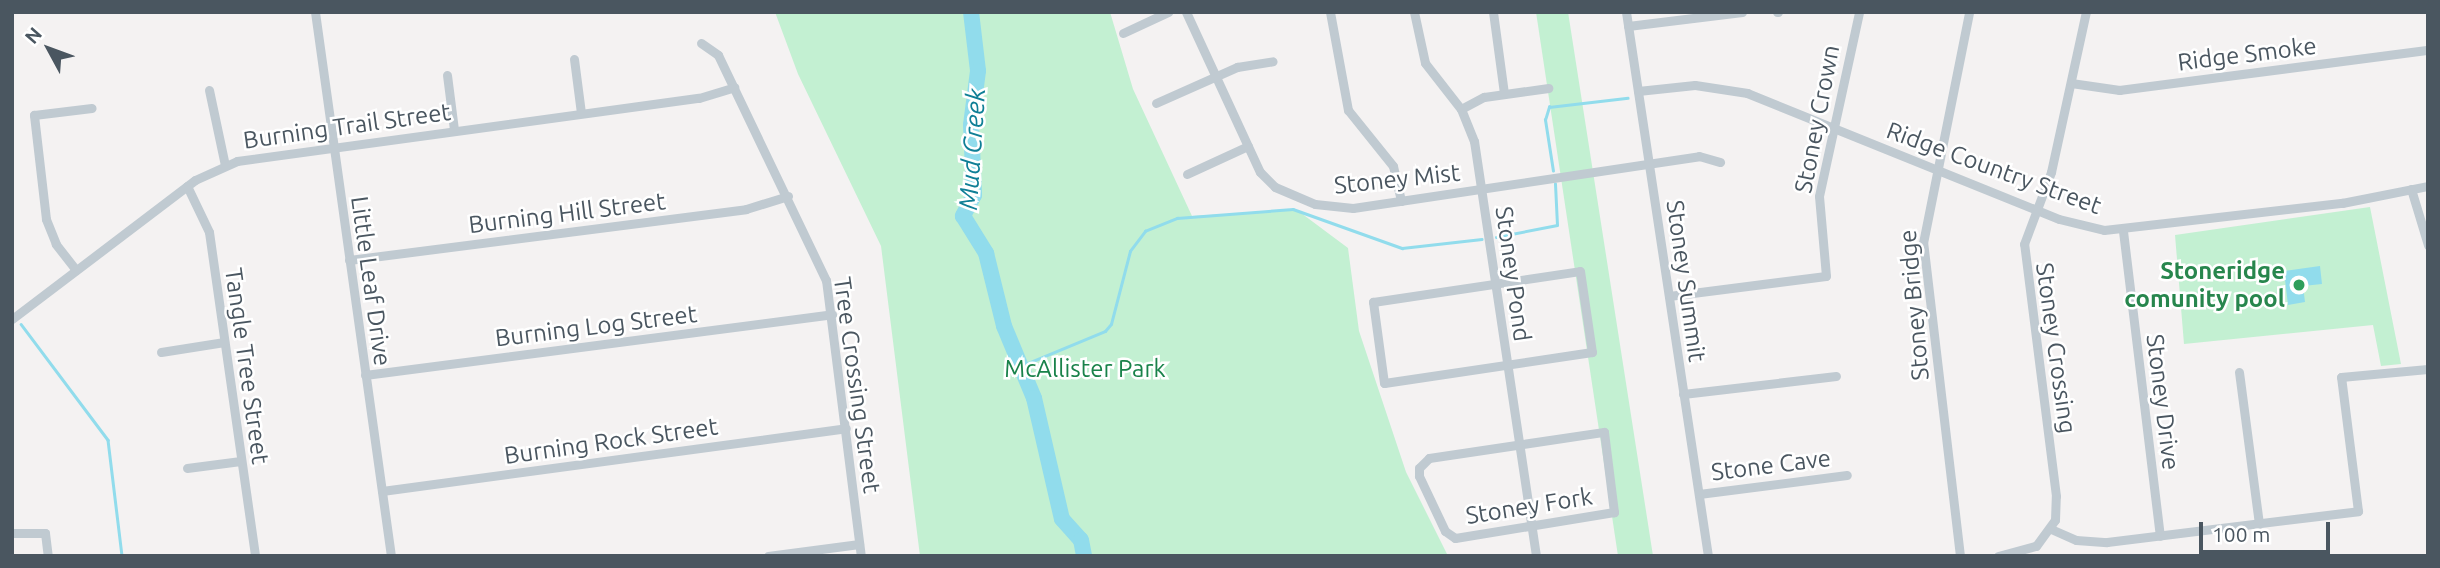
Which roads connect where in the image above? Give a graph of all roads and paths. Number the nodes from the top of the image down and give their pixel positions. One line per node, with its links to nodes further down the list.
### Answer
1 (315, 12): 32 (street, Little Leaf Drive)
2 (1168, 12): 13 (street)
3 (1186, 12): 19 (street, Stoney Mist)
4 (1330, 12): 44 (street)
5 (1414, 12): 28 (street, Stoney Pond)
6 (1493, 12): 25 (street)
7 (1626, 12): 12 (street, Stoney Summit)
8 (1742, 12): 12 (street)
9 (1859, 12): 30 (street, Stoney Crown)
10 (1969, 12): 37 (street, Stoney Bridge)
11 (2086, 12): 20 (street, Stoney Crossing)
12 (1628, 26): 24 (street, Stoney Summit)
13 (1123, 33)
14 (701, 43): 21 (street, Tree Crossing Street)
15 (2428, 50): 20 (street, Ridge Smoke)
16 (574, 59): 29 (street)
17 (1273, 61): 19 (street)
18 (446, 75): 31 (street)
19 (1214, 76): 26 (street); 33 (street, Stoney Mist)
20 (2071, 83): 45 (street, Stoney Crossing)
21 (734, 87): 29 (street, Burning Trail Street); 43 (street, Tree Crossing Street)
22 (1548, 88): 25 (street)
23 (209, 90): 36 (street)
24 (1638, 91): 30 (street, Ridge Country Street); 35 (street, Stoney Summit)
25 (1504, 93): 28 (street)
26 (1156, 103)
27 (92, 108): 49 (street)
28 (1461, 109): 41 (street, Stoney Pond)
29 (581, 113): 31 (street, Burning Trail Street)
30 (1834, 128): 37 (street, Ridge Country Street); 51 (street, Stoney Crown)
31 (454, 130): 32 (street, Burning Trail Street)
32 (333, 146): 36 (street, Burning Trail Street); 48 (street, Little Leaf Drive)
33 (1248, 146): 38 (street); 44 (street, Stoney Mist)
34 (1720, 162): 35 (street, Stoney Mist)
35 (1649, 163): 41 (street, Stoney Mist); 51 (street, Stoney Summit)
36 (225, 165): 39 (street, Burning Trail Street)
37 (1935, 169): 45 (street, Ridge Country Street); 82 (street, Stoney Bridge)
38 (1187, 174)
39 (187, 186): 49 (street, Burning Trail Street); 54 (street, Tangle Tree Street)
40 (2428, 186): 42 (street, Ridge Country Street)
41 (1481, 189): 44 (street, Stoney Mist); 50 (street, Stoney Pond)
42 (2411, 189): 46 (street, Ridge Country Street); 47 (street)
43 (788, 196): 48 (street, Burning Hill Street); 52 (street, Tree Crossing Street)
44 (1401, 201)
45 (2036, 209): 46 (street, Ridge Country Street); 71 (street, Stoney Crossing)
46 (2123, 231): 73 (street, Stoney Drive)
47 (2428, 245)
48 (349, 260): 59 (street, Little Leaf Drive)
49 (76, 270): 53 (street, Burning Trail Street)
50 (1496, 284): 56 (street, Stoney Pond); 56 (street); 56 (street)
51 (1669, 296): 61 (street, Stoney Summit)
52 (832, 314): 59 (street, Burning Log Street); 62 (street, Tree Crossing Street)
53 (12, 319)
54 (224, 342): 55 (street); 64 (street, Tangle Tree Street)
55 (161, 352)
56 (1507, 366): 63 (street, Stoney Pond)
57 (2428, 369): 69 (street)
58 (2239, 372): 69 (street)
59 (365, 375): 67 (street, Little Leaf Drive)
60 (1836, 376): 61 (street)
61 (1683, 394): 68 (street, Stoney Summit)
62 (845, 428): 67 (street, Burning Rock Street); 74 (street, Tree Crossing Street)
63 (1519, 446): 70 (street, Stoney Pond); 70 (street, Stoney Fork); 70 (street, Stoney Fork)
64 (241, 461): 65 (street); 76 (street, Tangle Tree Street)
65 (187, 468)
66 (1847, 475): 68 (street, Stone Cave)
67 (382, 491): 77 (street, Little Leaf Drive)
68 (1699, 494): 81 (street, Stoney Summit)
69 (2259, 524): 73 (street)
70 (1531, 526): 80 (street, Stoney Pond)
71 (2051, 529): 73 (street); 83 (street)
72 (12, 533): 75 (street)
73 (2160, 536)
74 (859, 544): 78 (street); 79 (street, Tree Crossing Street)
75 (48, 556)
76 (255, 556)
77 (391, 556)
78 (768, 556)
79 (861, 556)
80 (1536, 556)
81 (1708, 556)
82 (1960, 556)
83 (1998, 556)

